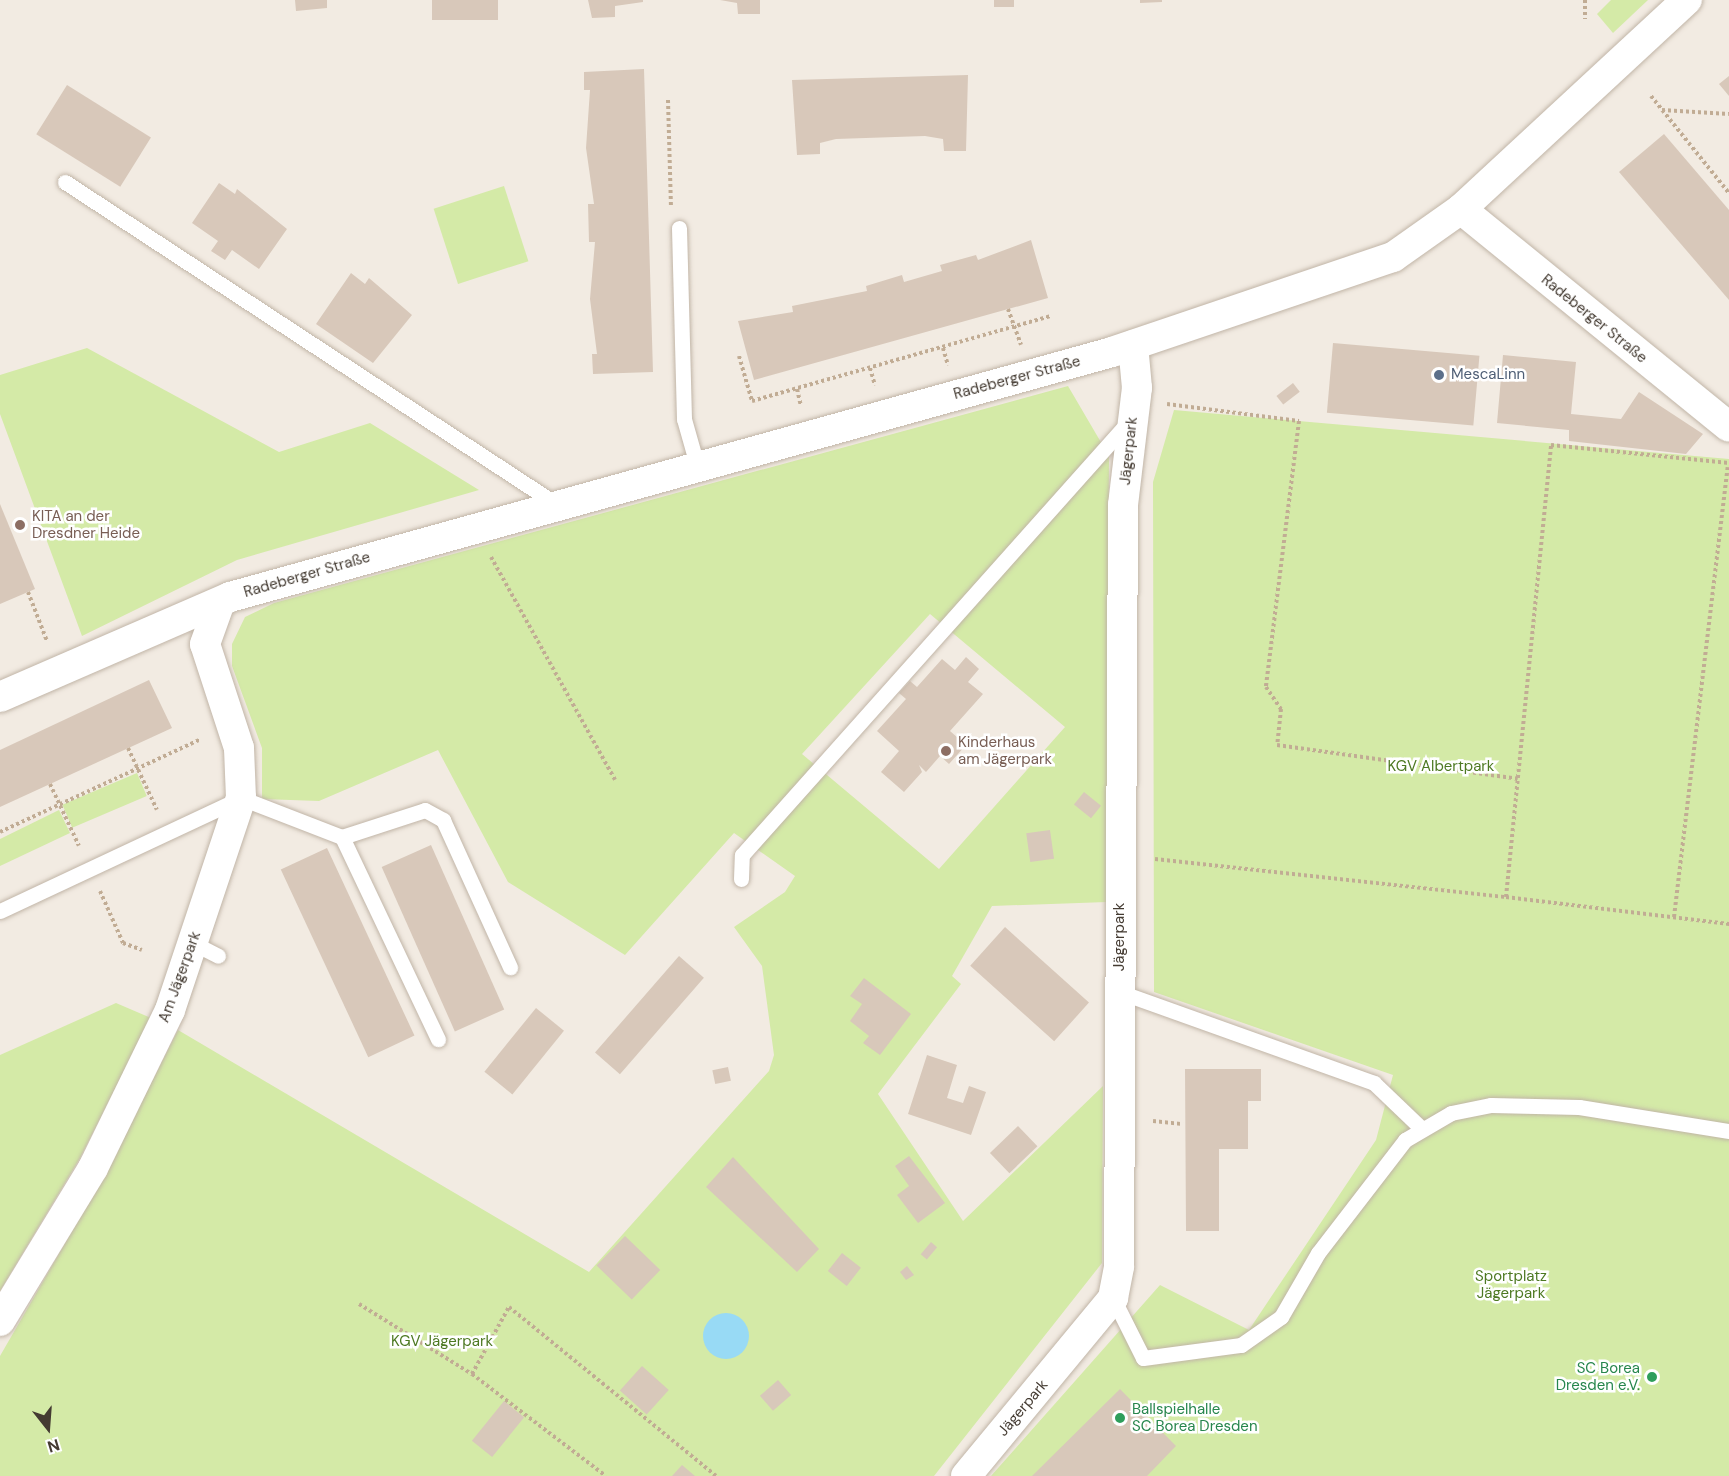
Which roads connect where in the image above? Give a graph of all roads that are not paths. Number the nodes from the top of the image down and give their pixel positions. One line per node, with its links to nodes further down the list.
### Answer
1 (1687, 0): 3 (street, Radeberger Straße)
2 (65, 182): 9 (lane)
3 (1461, 209): 5 (street, Radeberger Straße); 7 (street, Radeberger Straße)
4 (680, 228): 8 (lane)
5 (1133, 345): 6 (street, Jägerpark); 8 (street, Radeberger Straße)
6 (1135, 402): 14 (lane); 17 (street, Jägerpark)
7 (1729, 427)
8 (697, 465): 9 (street, Radeberger Straße)
9 (556, 504): 10 (street, Radeberger Straße)
10 (219, 605): 11 (street, Radeberger Straße); 12 (street, Am Jägerpark)
11 (0, 697)
12 (241, 798): 13 (lane); 15 (lane); 22 (street, Am Jägerpark)
13 (342, 837): 16 (lane); 18 (lane)
14 (741, 879)
15 (0, 911)
16 (510, 967)
17 (1120, 992): 19 (lane); 21 (street, Jägerpark)
18 (438, 1039)
19 (1421, 1128): 20 (lane); 21 (lane)
20 (1729, 1131)
21 (1113, 1298): 23 (street, Jägerpark)
22 (0, 1321)
23 (966, 1476)

